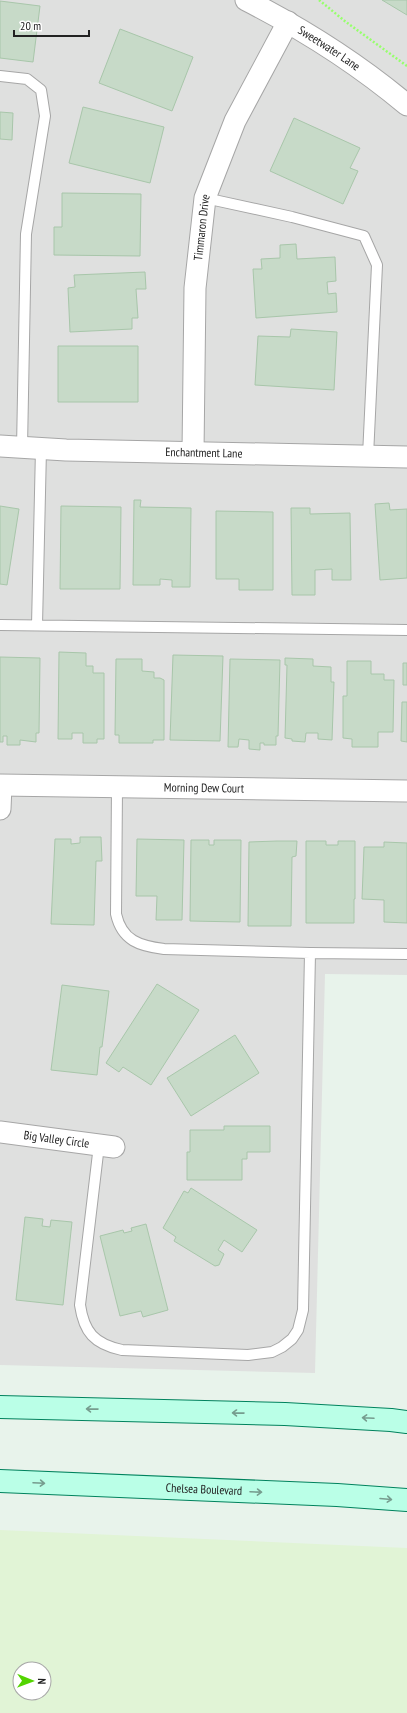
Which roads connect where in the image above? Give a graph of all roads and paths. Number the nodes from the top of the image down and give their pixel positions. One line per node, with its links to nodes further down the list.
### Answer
1 (246, 0): 3 (street, Sweetwater Lane)
2 (319, 0): 4 (path)
3 (288, 22): 6 (street, Sweetwater Lane); 7 (street, Timmaron Drive)
4 (407, 66)
5 (0, 76): 9 (lane)
6 (407, 105)
7 (205, 198): 10 (street, Timmaron Drive); 11 (lane)
8 (0, 446): 9 (street, Enchantment Lane)
9 (32, 448): 10 (street, Enchantment Lane); 14 (lane)
10 (193, 452): 11 (street, Enchantment Lane)
11 (368, 456): 12 (street, Enchantment Lane)
12 (407, 457)
13 (0, 625): 14 (lane)
14 (37, 625): 15 (lane)
15 (407, 630)
16 (0, 785): 17 (street, Morning Dew Court); 19 (street)
17 (117, 788): 18 (street, Morning Dew Court); 20 (lane)
18 (407, 791)
19 (0, 809)
20 (310, 953): 21 (lane); 23 (lane)
21 (407, 954)
22 (0, 1132): 23 (street, Big Valley Circle)
23 (107, 1146)
24 (0, 1407): 25 (main road, one-way to 24)
25 (407, 1422)
26 (0, 1481): 27 (main road, Chelsea Boulevard, one-way to 27)
27 (407, 1500)

